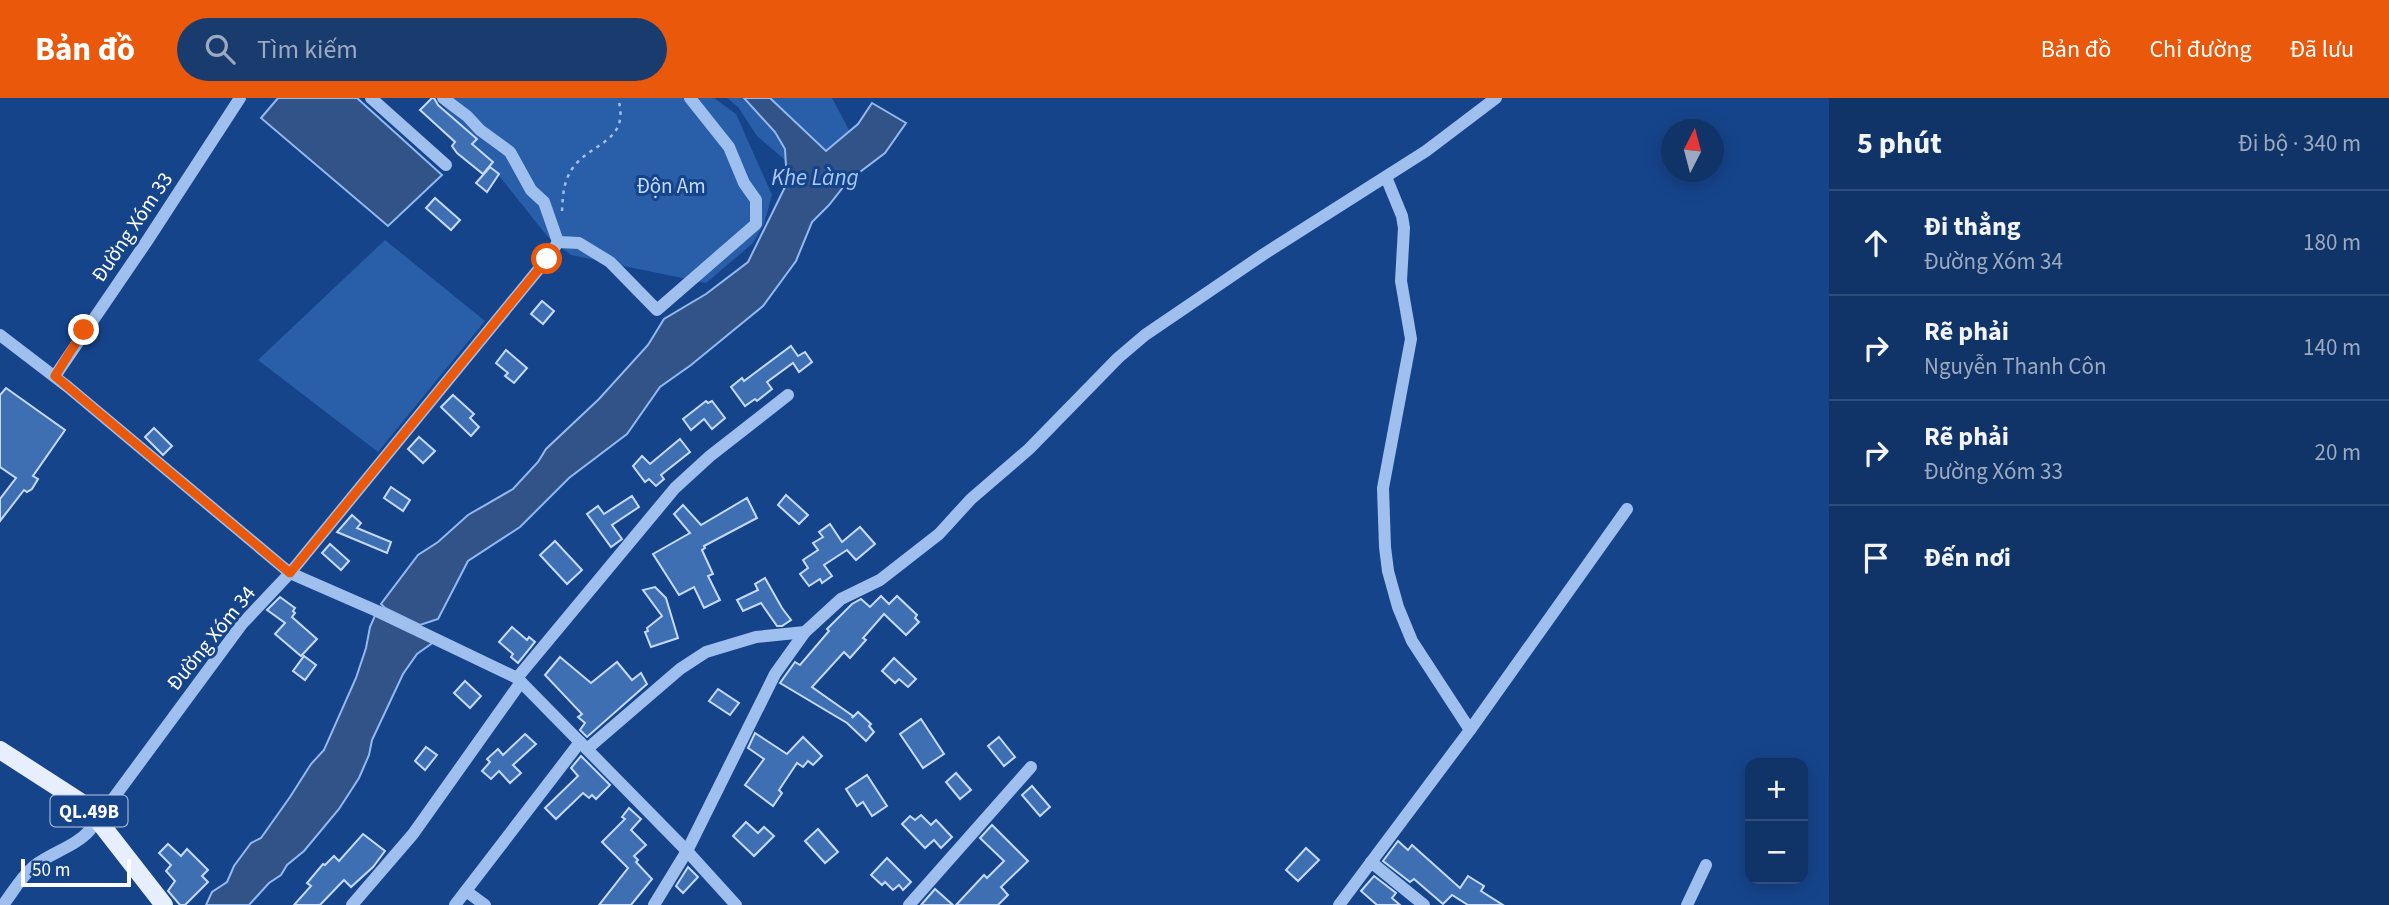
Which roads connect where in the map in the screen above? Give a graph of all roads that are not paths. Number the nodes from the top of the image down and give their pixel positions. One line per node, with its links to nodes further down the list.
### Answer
1 (240, 98): 10 (street, Đường Xóm 33)
2 (371, 98): 6 (street)
3 (443, 98): 8 (street)
4 (690, 98): 8 (street)
5 (1496, 98): 7 (street)
6 (446, 165)
7 (1386, 177): 14 (street); 16 (street)
8 (558, 242): 13 (street, Đường Xóm 34)
9 (0, 335): 10 (street)
10 (55, 376): 13 (street)
11 (788, 395): 15 (street)
12 (1627, 509): 16 (street)
13 (290, 573): 15 (street); 20 (street, Đường Xóm 34)
14 (805, 632): 17 (street); 21 (street)
15 (519, 680): 17 (street); 27 (street)
16 (1470, 730): 22 (street)
17 (583, 745): 21 (street); 24 (street)
18 (0, 750): 20 (main road, QL.49B)
19 (1031, 767): 32 (street)
20 (97, 819): 25 (main road, QL.49B); 26 (street, Đường Xóm 34)
21 (687, 850): 30 (street); 31 (street)
22 (1371, 862): 33 (street); 34 (street)
23 (1706, 865): 35 (street)
24 (466, 891): 28 (street); 29 (street)
25 (161, 900)
26 (3, 905)
27 (352, 905)
28 (455, 905)
29 (485, 905)
30 (654, 905)
31 (736, 905)
32 (909, 905)
33 (1339, 905)
34 (1424, 905)
35 (1687, 905)

